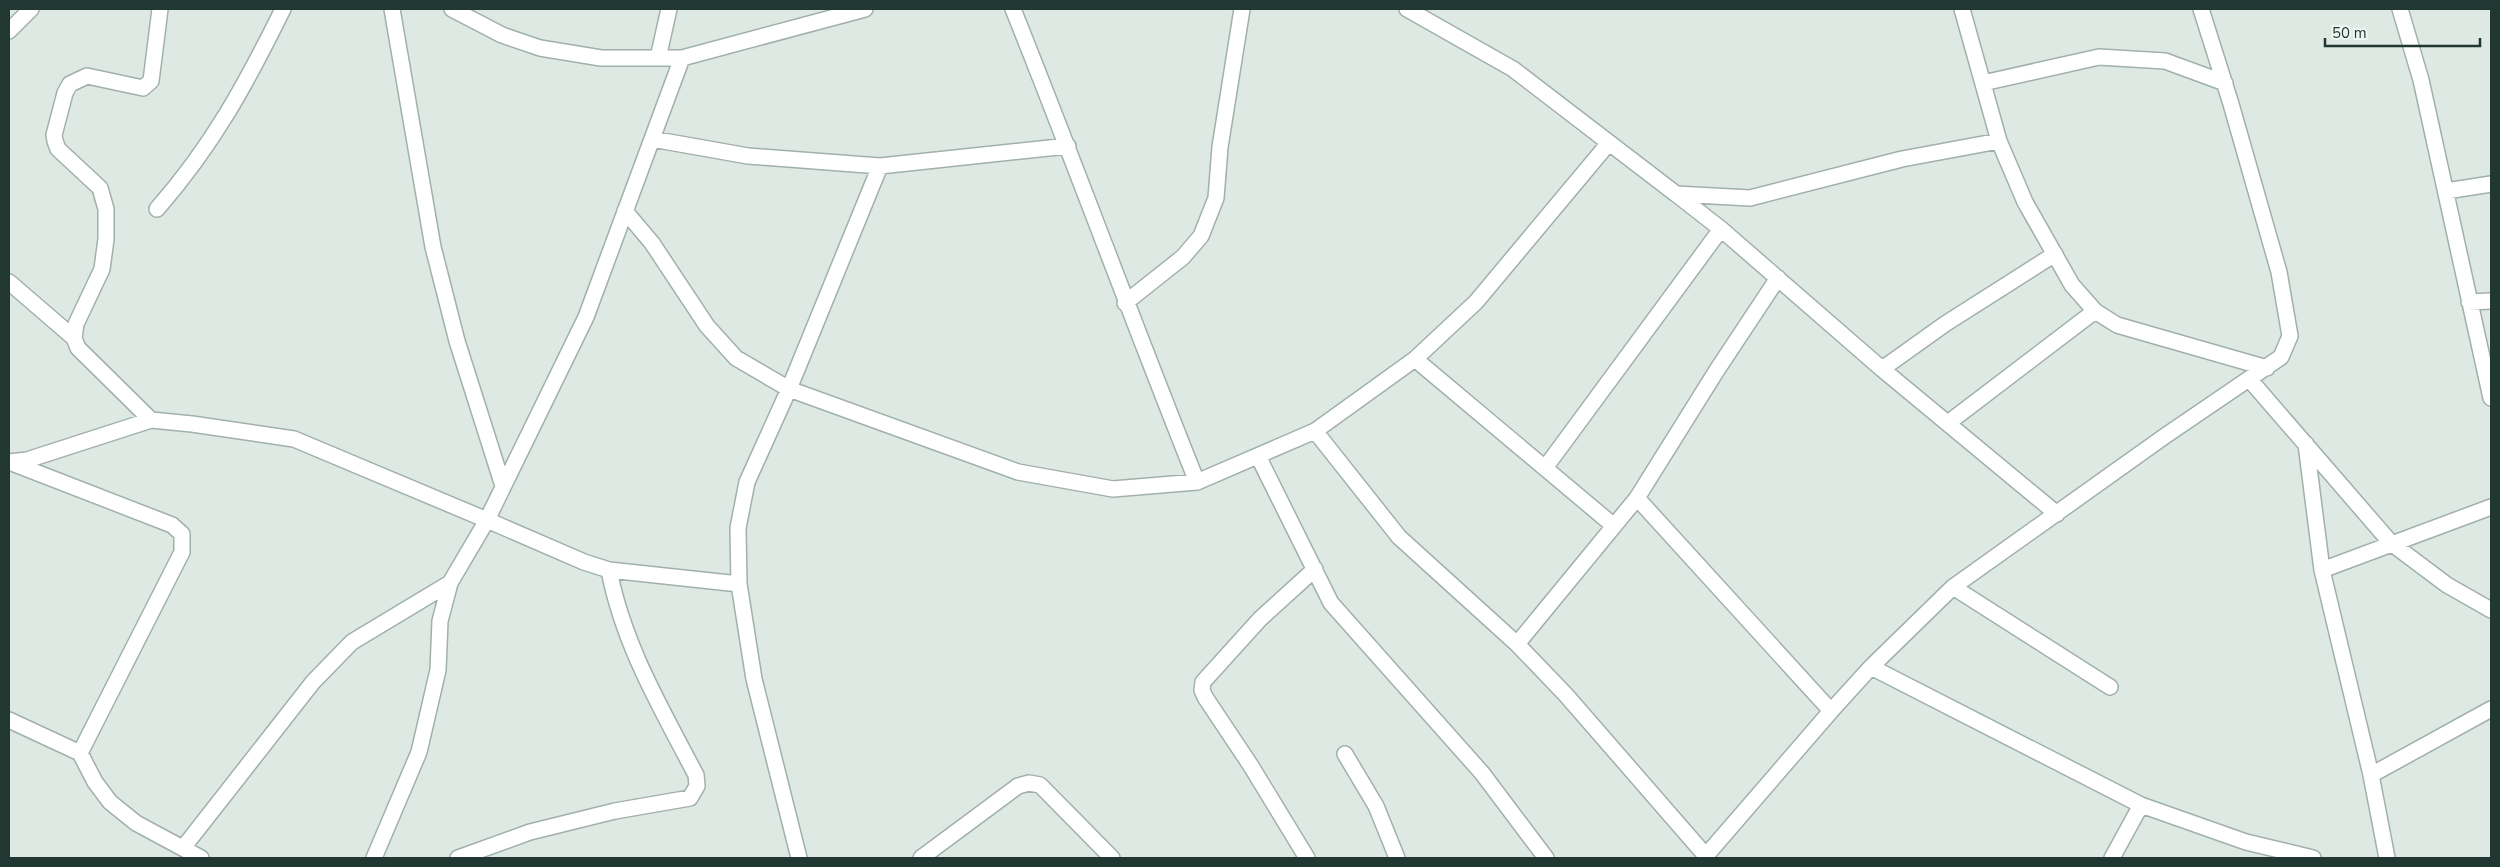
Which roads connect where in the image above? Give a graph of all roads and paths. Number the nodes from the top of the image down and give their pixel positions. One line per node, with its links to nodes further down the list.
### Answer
1 (31, 9): 15 (street)
2 (160, 9): 38 (street)
3 (283, 9): 28 (street)
4 (392, 9): 53 (street)
5 (452, 9): 14 (street)
6 (669, 9): 16 (street)
7 (865, 9): 17 (street)
8 (1013, 9): 23 (street)
9 (1242, 9): 35 (street)
10 (1407, 9): 22 (street)
11 (1962, 9): 18 (street)
12 (2201, 9): 19 (street)
13 (2400, 9): 26 (street)
14 (476, 15): 16 (street)
15 (9, 31)
16 (658, 58): 17 (street)
17 (682, 58): 20 (street)
18 (1983, 82): 19 (street); 21 (street)
19 (2225, 83): 40 (street)
20 (652, 139): 24 (street); 29 (street)
21 (1999, 141): 27 (street); 31 (street)
22 (1608, 144): 27 (street); 39 (street)
23 (1068, 146): 24 (street); 35 (street)
24 (880, 166): 43 (street)
25 (2491, 184): 26 (street)
26 (2446, 191): 36 (street)
27 (1676, 194): 30 (street)
28 (158, 209)
29 (625, 212): 43 (street); 53 (street)
30 (1721, 229): 32 (street); 51 (street)
31 (2055, 254): 37 (street); 41 (street)
32 (1778, 278): 41 (street); 54 (street)
33 (9, 282): 38 (street)
34 (2491, 301): 36 (street)
35 (1125, 302): 52 (street)
36 (2469, 302): 44 (street)
37 (2095, 311): 40 (street); 46 (street)
38 (74, 338): 45 (street)
39 (1415, 359): 47 (street); 51 (street)
40 (2267, 368): 42 (street)
41 (1882, 369): 46 (street)
42 (2250, 380): 48 (street); 56 (street)
43 (790, 389): 52 (street); 64 (street)
44 (2491, 398)
45 (151, 420): 50 (street); 57 (street)
46 (1948, 423): 56 (street)
47 (1315, 431): 49 (street); 67 (street)
48 (2306, 444): 59 (street); 62 (street)
49 (1258, 456): 52 (street); 60 (street)
50 (9, 462): 73 (street)
51 (1545, 468): 58 (street)
52 (1197, 482)
53 (503, 486): 57 (street)
54 (1637, 498): 58 (street); 71 (street)
55 (2491, 506): 59 (street)
56 (2057, 514): 65 (street)
57 (487, 520): 61 (street); 63 (street)
58 (1614, 526): 67 (street)
59 (2391, 543): 62 (street); 66 (street)
60 (1315, 569): 85 (street); 87 (street)
61 (609, 570): 64 (street); 81 (street)
62 (2322, 570): 75 (street)
63 (450, 583): 77 (street); 80 (street)
64 (739, 584): 82 (street)
65 (1953, 587): 68 (street); 69 (street)
66 (2491, 610)
67 (1517, 644): 78 (street)
68 (1871, 667): 71 (street); 76 (street)
69 (2110, 687)
70 (2491, 709): 75 (street)
71 (1831, 710): 78 (street)
72 (9, 720): 73 (street)
73 (80, 753): 77 (street)
74 (1345, 754): 86 (street)
75 (2371, 775): 90 (street)
76 (2141, 805): 88 (street); 89 (street)
77 (183, 848): 79 (street)
78 (1705, 857)
79 (201, 858)
80 (374, 858)
81 (458, 858)
82 (799, 858)
83 (921, 858): 84 (street)
84 (1112, 858)
85 (1307, 858)
86 (1397, 858)
87 (1546, 858)
88 (2112, 858)
89 (2313, 858)
90 (2387, 858)

